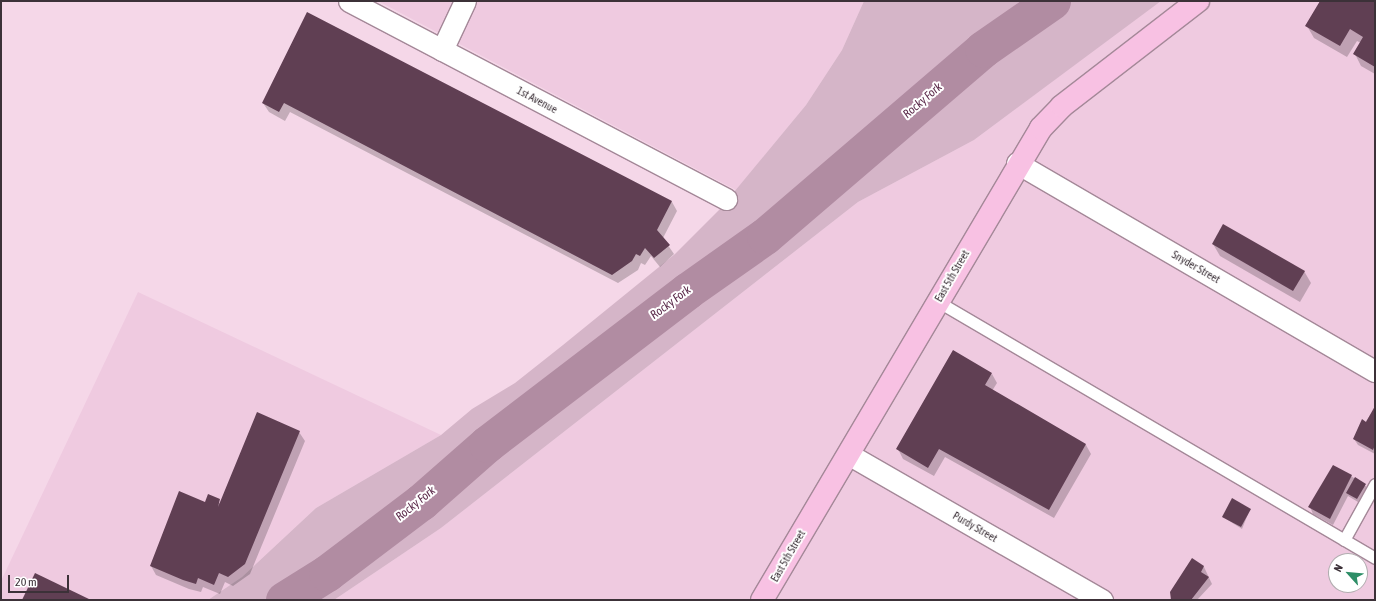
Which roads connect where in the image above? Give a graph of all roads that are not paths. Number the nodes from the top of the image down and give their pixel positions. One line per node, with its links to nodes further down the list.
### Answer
1 (349, 1): 4 (street, 1st Avenue)
2 (466, 1): 4 (street)
3 (1198, 1): 5 (main road, East 5th Street)
4 (442, 50): 6 (street, 1st Avenue)
5 (1017, 163): 7 (main road, East 5th Street); 8 (street, Snyder Street)
6 (726, 199)
7 (937, 301): 9 (main road, East 5th Street); 11 (lane)
8 (1375, 371)
9 (848, 454): 13 (main road, East 5th Street); 14 (street, Purdy Street)
10 (1375, 484): 11 (lane)
11 (1344, 540): 12 (lane)
12 (1375, 558)
13 (762, 600)
14 (1102, 600)

